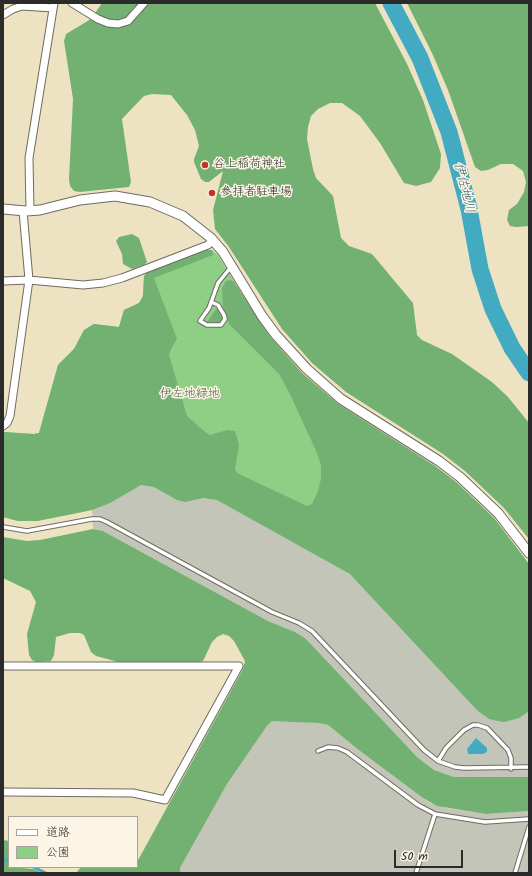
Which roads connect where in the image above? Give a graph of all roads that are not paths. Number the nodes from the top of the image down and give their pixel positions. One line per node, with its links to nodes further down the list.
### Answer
1 (72, 3): 2 (street)
2 (144, 3)
3 (53, 5): 4 (street); 6 (street)
4 (3, 15)
5 (3, 210): 6 (street)
6 (27, 211): 7 (street); 9 (street)
7 (213, 240): 8 (street); 9 (street)
8 (232, 266): 11 (lane); 14 (street)
9 (29, 280): 10 (street); 12 (street)
10 (3, 281)
11 (211, 302): 11 (lane)
12 (3, 426)
13 (3, 527): 17 (lane)
14 (529, 553)
15 (3, 666): 20 (street)
16 (318, 750): 21 (lane)
17 (438, 761): 19 (lane); 19 (lane)
18 (529, 767): 19 (lane)
19 (511, 769)
20 (3, 792)
21 (434, 814): 22 (lane); 24 (lane)
22 (529, 819)
23 (529, 827): 25 (lane)
24 (416, 873)
25 (515, 873)

